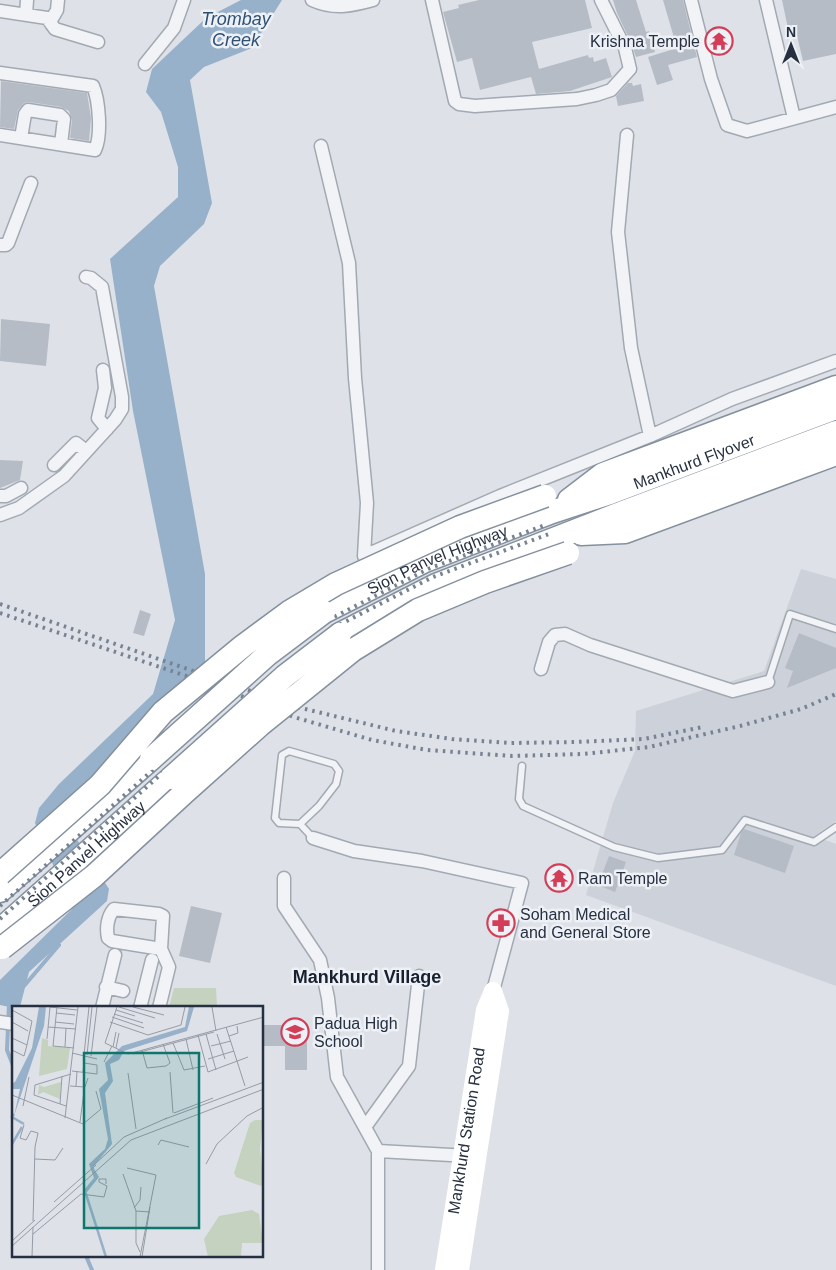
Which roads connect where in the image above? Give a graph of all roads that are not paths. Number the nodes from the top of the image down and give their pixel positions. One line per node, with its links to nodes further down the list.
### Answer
1 (27, 0): 11 (street)
2 (58, 0): 12 (street)
3 (184, 0): 14 (street)
4 (372, 0): 9 (street)
5 (432, 0): 6 (street)
6 (601, 0)
7 (691, 0): 17 (street)
8 (766, 0): 17 (street)
9 (322, 1)
10 (0, 11): 11 (street)
11 (26, 15): 12 (street)
12 (50, 22): 13 (street)
13 (98, 42)
14 (145, 64)
15 (0, 73): 21 (street)
16 (836, 107): 17 (street)
17 (794, 118)
18 (0, 135): 20 (street)
19 (627, 135): 32 (street)
20 (21, 138): 21 (street); 21 (street)
21 (61, 144)
22 (321, 146): 32 (street)
23 (31, 183): 24 (street)
24 (0, 245)
25 (86, 277): 30 (street)
26 (836, 361): 32 (street)
27 (103, 370): 30 (street)
28 (836, 387): 36 (highway)
29 (836, 408): 36 (highway, Mankhurd Flyover)
30 (108, 428): 33 (street)
31 (836, 432): 41 (highway, Mankhurd Flyover)
32 (650, 436)
33 (86, 451): 35 (street); 40 (street)
34 (836, 454): 41 (highway)
35 (54, 465)
36 (607, 483): 39 (highway)
37 (21, 488): 38 (street)
38 (0, 496)
39 (549, 504): 50 (highway, bridge); 52 (highway, Sion Panvel Highway, bridge)
40 (0, 515)
41 (622, 523): 42 (highway)
42 (565, 544): 53 (highway, bridge); 53 (highway, Sion Panvel Highway, bridge)
43 (836, 629): 45 (lane)
44 (541, 669): 45 (street)
45 (768, 682)
46 (522, 766): 48 (lane)
47 (300, 824): 47 (lane); 49 (lane)
48 (836, 827)
49 (313, 838): 60 (street, Mankhurd Station Road)
50 (0, 874)
51 (284, 878): 64 (street)
52 (0, 891)
53 (1, 942)
54 (161, 949): 54 (street); 63 (street)
55 (115, 955): 58 (street)
56 (152, 960): 62 (street)
57 (419, 976): 64 (street)
58 (106, 987): 59 (street); 61 (street)
59 (123, 991)
60 (493, 991): 66 (street, Mankhurd Station Road)
61 (102, 1006)
62 (140, 1006)
63 (159, 1006)
64 (365, 1127): 65 (street)
65 (378, 1151): 66 (street); 67 (street)
66 (470, 1156): 68 (street, Mankhurd Station Road); 69 (street, Mankhurd Station Road)
67 (378, 1270)
68 (444, 1270)
69 (460, 1270)

